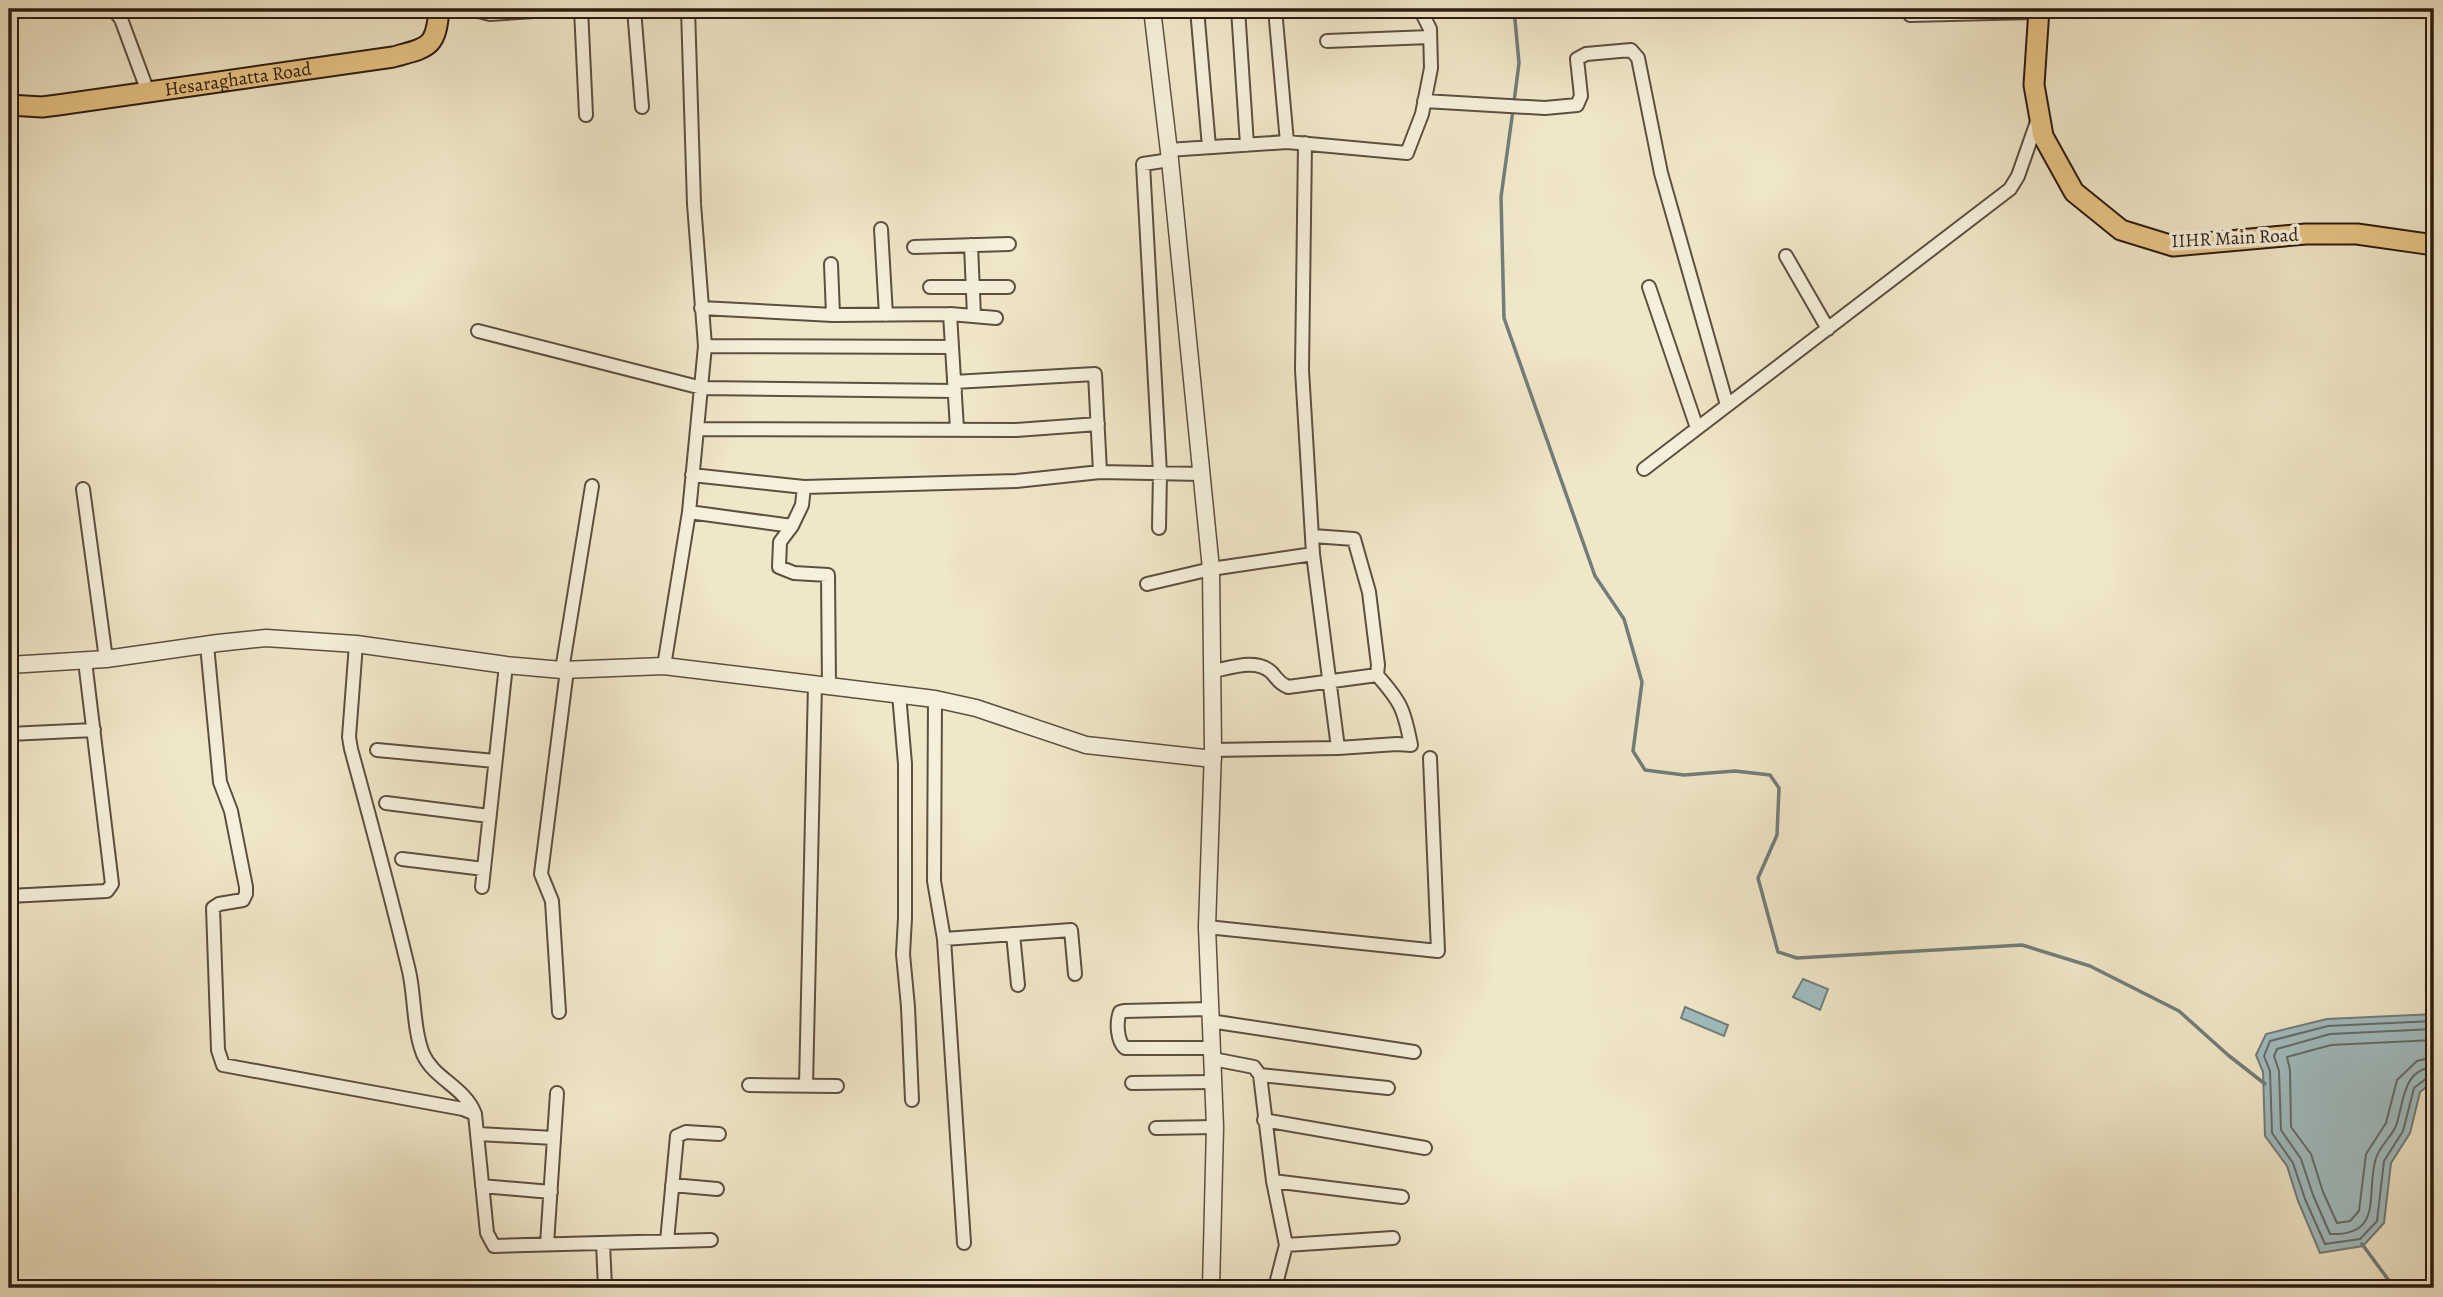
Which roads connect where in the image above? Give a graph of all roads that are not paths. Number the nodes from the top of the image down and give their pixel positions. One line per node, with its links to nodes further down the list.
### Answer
1 (113, 9): 17 (street)
2 (439, 9): 17 (main road, Hesaraghatta Road)
3 (470, 9): 4 (street)
4 (563, 9)
5 (581, 9): 21 (street)
6 (635, 9): 20 (street)
7 (688, 9): 39 (street)
8 (1152, 9): 27 (street)
9 (1197, 9): 26 (street)
10 (1238, 9): 25 (street)
11 (1275, 9): 23 (street)
12 (1420, 9): 15 (street)
13 (2039, 10): 14 (street); 22 (main road, IIHR Main Road)
14 (1910, 15)
15 (1430, 37): 16 (street); 18 (street)
16 (1327, 41)
17 (148, 92): 19 (main road, Hesaraghatta Road)
18 (1424, 101): 24 (street); 51 (street)
19 (9, 106)
20 (642, 107)
21 (586, 115)
22 (2039, 115): 30 (main road, IIHR Main Road); 45 (street)
23 (1287, 142): 24 (street); 25 (street)
24 (1305, 144): 67 (street)
25 (1247, 145): 26 (street)
26 (1209, 147): 27 (street)
27 (1169, 155): 58 (street); 59 (street)
28 (881, 229): 42 (street)
29 (1009, 244): 31 (street)
30 (2434, 244)
31 (971, 245): 32 (street); 36 (street)
32 (914, 247)
33 (1786, 257): 45 (street)
34 (831, 264): 41 (street)
35 (930, 287): 36 (street)
36 (973, 287): 37 (street); 43 (street)
37 (1007, 287)
38 (1649, 287): 53 (street)
39 (701, 308): 41 (street); 47 (street)
40 (950, 314): 42 (street); 43 (street); 48 (street)
41 (833, 315): 42 (street)
42 (886, 315)
43 (974, 316): 44 (street)
44 (996, 318)
45 (1828, 328): 51 (street)
46 (478, 331): 50 (street)
47 (705, 346): 48 (street); 50 (street)
48 (952, 347): 49 (street)
49 (954, 387): 50 (street); 52 (street); 55 (street)
50 (702, 388): 54 (street)
51 (1727, 405): 53 (street)
52 (1098, 424): 55 (street); 57 (street)
53 (1698, 428): 56 (street)
54 (698, 429): 55 (street); 60 (street)
55 (957, 429)
56 (1644, 469)
57 (1100, 472): 58 (street); 62 (street)
58 (1160, 473): 59 (street); 66 (street)
59 (1202, 474): 69 (street)
60 (692, 475): 62 (street); 64 (street)
61 (592, 486): 78 (street)
62 (804, 487): 65 (street)
63 (83, 489): 73 (street)
64 (689, 512): 65 (street); 77 (street)
65 (792, 526): 82 (street)
66 (1158, 528)
67 (1313, 536): 68 (street); 80 (street)
68 (1313, 554): 69 (street); 81 (street)
69 (1211, 569): 70 (street); 79 (street)
70 (1147, 584)
71 (356, 644): 72 (street); 76 (street); 116 (street)
72 (207, 645): 73 (street); 116 (street)
73 (106, 659): 74 (street)
74 (85, 661): 75 (street); 85 (street)
75 (9, 665)
76 (506, 665): 78 (street); 91 (street)
77 (664, 666): 78 (street); 82 (street)
78 (564, 670): 103 (street)
79 (1213, 671): 81 (street); 89 (street)
80 (1377, 675): 81 (street); 87 (street)
81 (1331, 680): 87 (street)
82 (822, 685): 83 (street); 111 (street)
83 (899, 694): 84 (street); 115 (street)
84 (935, 699): 89 (street); 100 (street)
85 (94, 730): 86 (street); 97 (street)
86 (9, 734)
87 (1338, 748): 89 (street)
88 (377, 750): 91 (street)
89 (1213, 754): 98 (street)
90 (1430, 758): 98 (street)
91 (495, 761): 93 (street)
92 (386, 803): 93 (street)
93 (489, 816): 95 (street)
94 (401, 859): 95 (street)
95 (484, 869): 96 (street)
96 (482, 887)
97 (9, 896)
98 (1207, 927): 104 (street)
99 (1013, 934): 100 (street); 101 (street); 102 (street)
100 (944, 939): 134 (street)
101 (1075, 974)
102 (1018, 985)
103 (559, 1012)
104 (1210, 1015): 105 (street); 106 (street); 106 (street)
105 (1414, 1052)
106 (1212, 1054): 107 (street); 108 (street)
107 (1260, 1074): 113 (street); 117 (street)
108 (1213, 1082): 109 (street); 118 (street)
109 (1132, 1083)
110 (750, 1085): 111 (street)
111 (806, 1086): 112 (street)
112 (837, 1086)
113 (1388, 1088)
114 (558, 1093): 122 (street)
115 (912, 1100)
116 (475, 1114): 120 (street)
117 (1264, 1120): 123 (street); 124 (street)
118 (1215, 1127): 119 (street); 140 (street)
119 (1156, 1128)
120 (478, 1133): 122 (street); 126 (street)
121 (719, 1134): 125 (street)
122 (554, 1138): 128 (street)
123 (1425, 1148)
124 (1273, 1181): 129 (street); 136 (street)
125 (672, 1185): 127 (street); 132 (street)
126 (482, 1186): 128 (street); 135 (street)
127 (717, 1189)
128 (551, 1192): 135 (street)
129 (1402, 1197)
130 (1393, 1238): 136 (street)
131 (711, 1240): 132 (street)
132 (667, 1241): 133 (street)
133 (603, 1243): 135 (street); 137 (street)
134 (964, 1243)
135 (547, 1244)
136 (1286, 1245): 141 (street)
137 (605, 1288)
138 (709, 1288): 139 (street)
139 (714, 1288)
140 (1211, 1288)
141 (1275, 1288)

